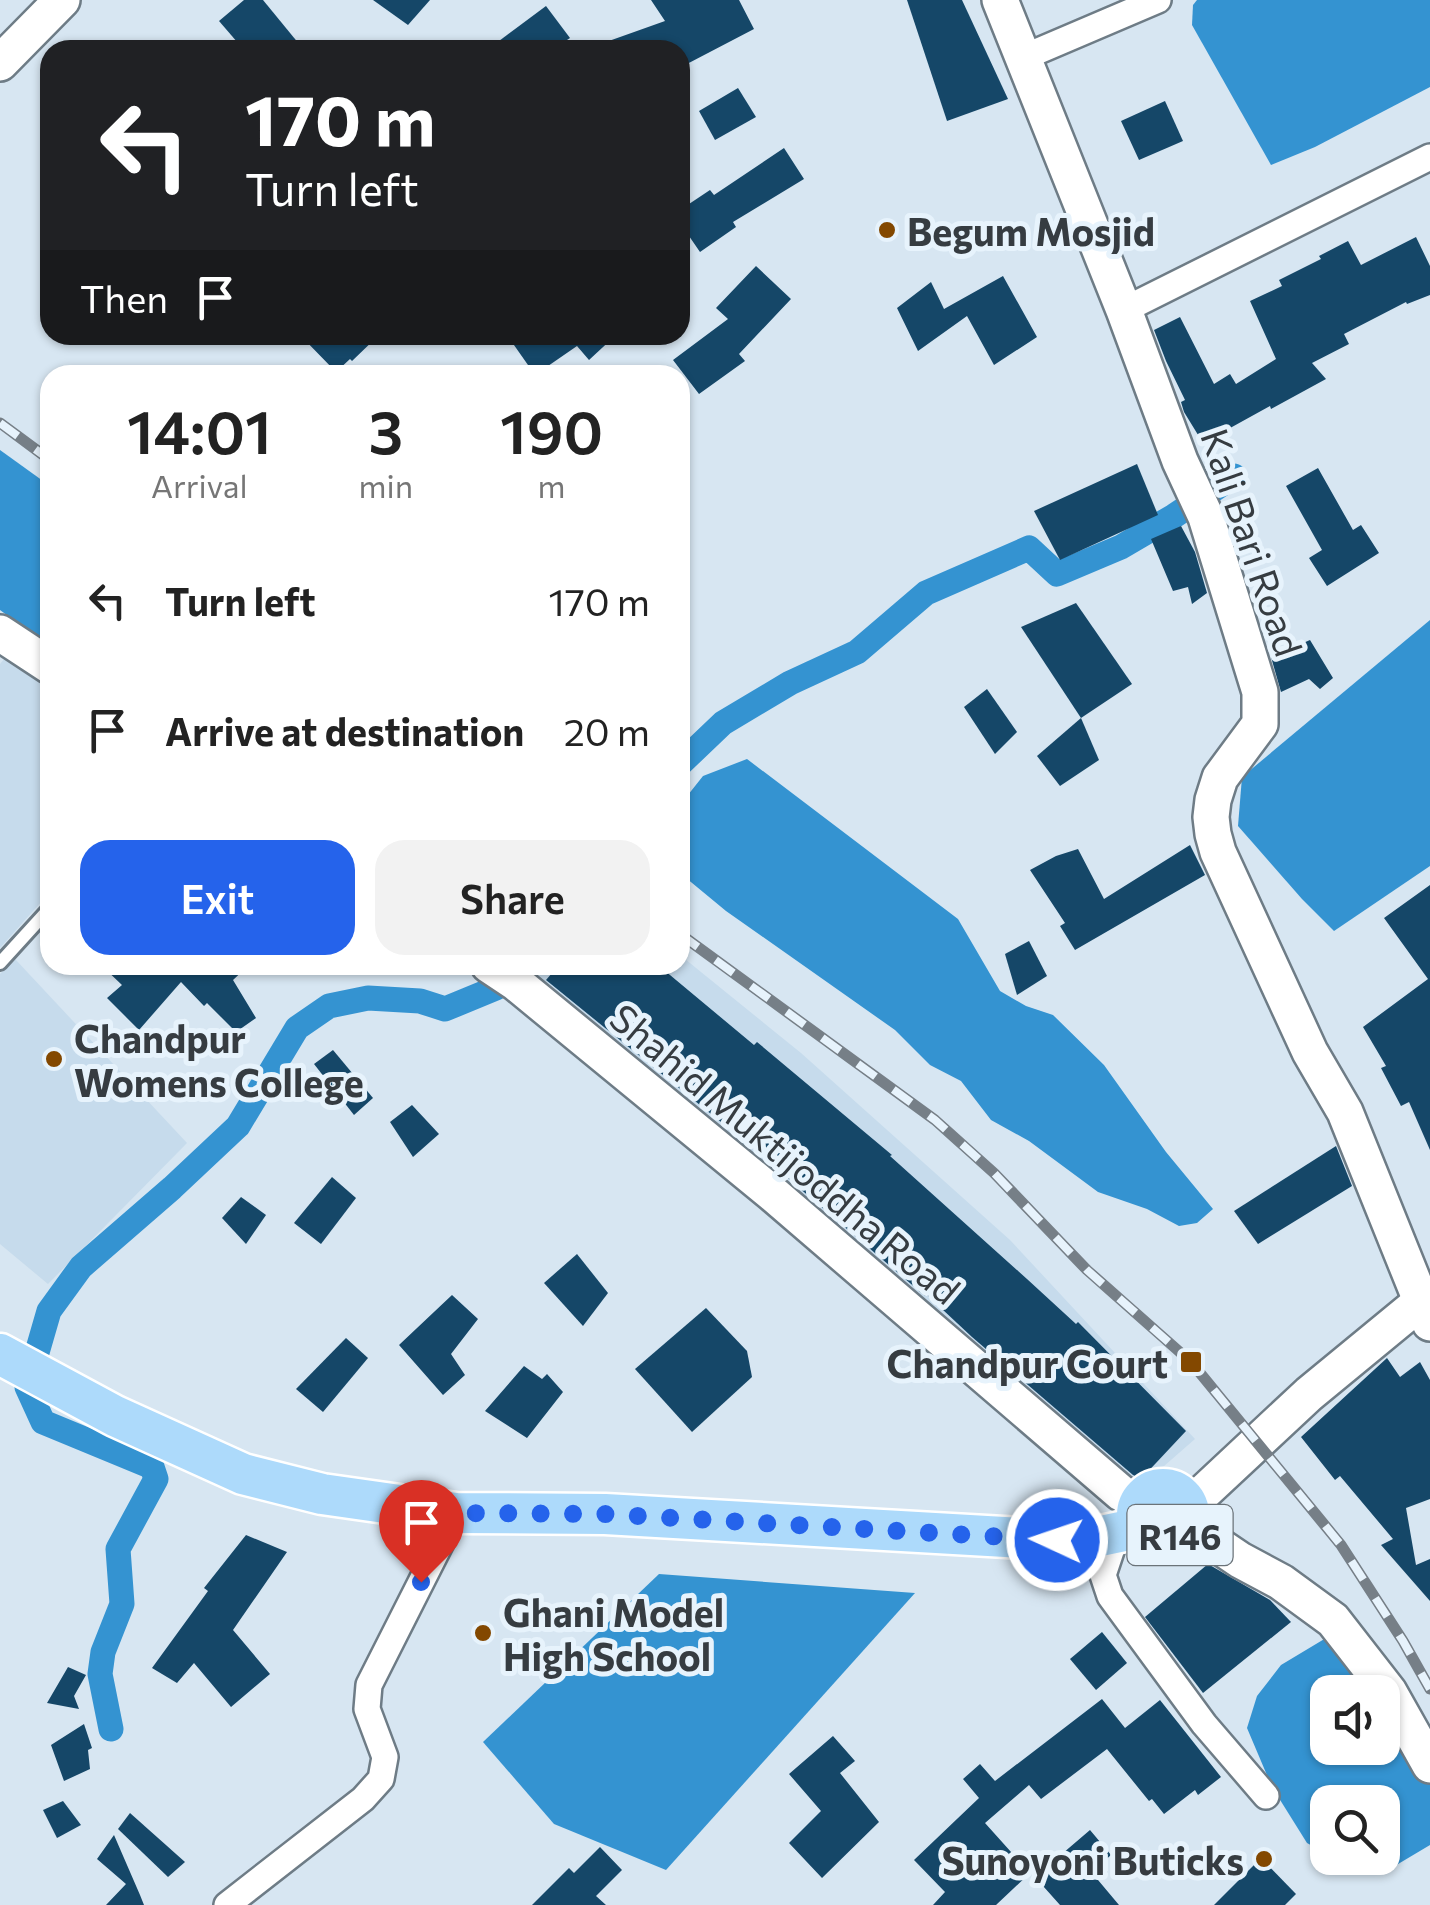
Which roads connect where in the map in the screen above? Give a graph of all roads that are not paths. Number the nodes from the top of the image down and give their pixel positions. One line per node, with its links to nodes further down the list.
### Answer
1 (62, 0): 5 (main road)
2 (1000, 0): 4 (main road, Kali Bari Road)
3 (1158, 0): 4 (street)
4 (1022, 58): 7 (main road, Kali Bari Road)
5 (0, 64)
6 (1430, 157): 7 (street)
7 (1124, 310): 13 (main road, Kali Bari Road)
8 (0, 632): 9 (main road)
9 (40, 659)
10 (40, 919): 11 (lane)
11 (0, 962)
12 (504, 975): 17 (main road, Shahid Muktijoddha Road)
13 (1427, 1309): 16 (main road)
14 (4, 1356): 15 (main road)
15 (456, 1513): 17 (main road); 20 (street)
16 (1188, 1516): 17 (main road, R146); 18 (main road)
17 (1121, 1517): 19 (street)
18 (1430, 1765)
19 (1266, 1796)
20 (226, 1905)

